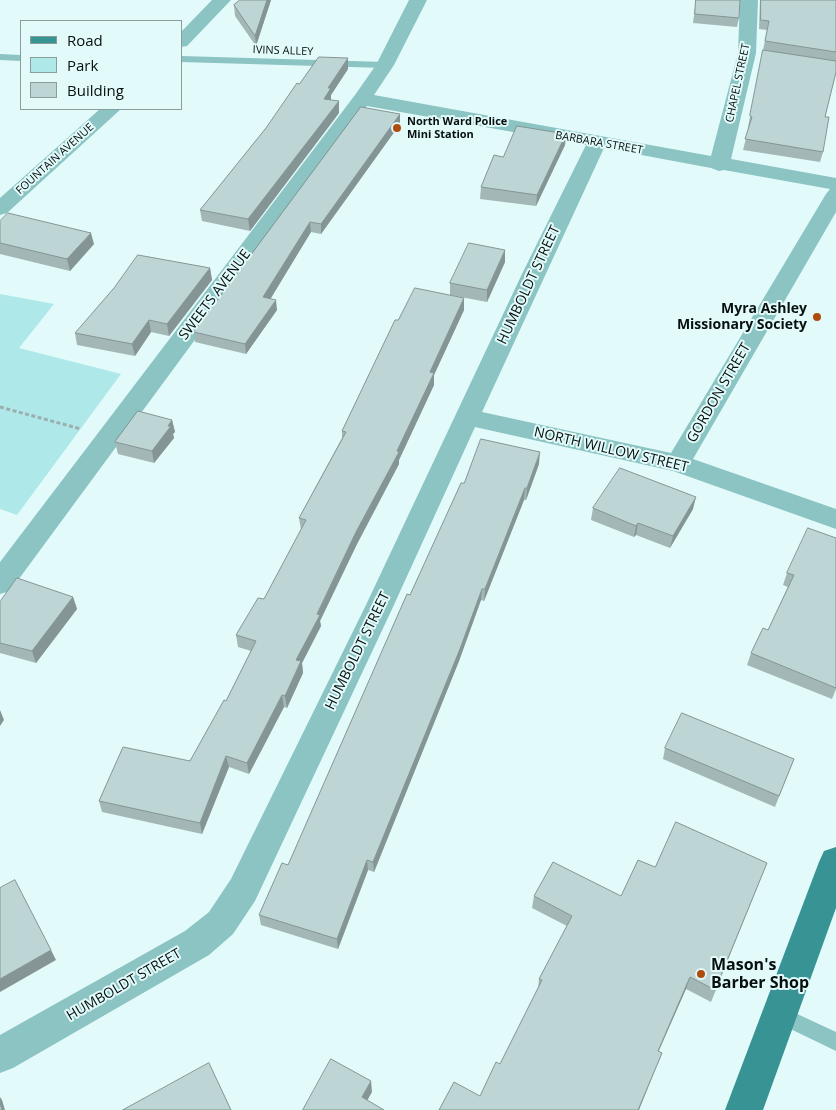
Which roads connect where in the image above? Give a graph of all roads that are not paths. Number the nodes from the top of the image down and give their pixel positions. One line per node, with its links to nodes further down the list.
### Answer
1 (222, 0): 4 (street)
2 (418, 0): 8 (street, SWEETS AVENUE)
3 (749, 0): 12 (street, CHAPEL STREET)
4 (182, 41)
5 (20, 58): 6 (lane)
6 (2, 59)
7 (182, 59): 8 (lane, IVINS ALLEY)
8 (385, 65): 9 (street, SWEETS AVENUE)
9 (362, 100): 11 (street, BARBARA STREET); 19 (street, SWEETS AVENUE)
10 (110, 110): 15 (street, FOUNTAIN AVENUE)
11 (597, 142): 12 (street, BARBARA STREET); 16 (street, HUMBOLDT STREET)
12 (720, 165): 13 (street, BARBARA STREET)
13 (836, 184)
14 (836, 194): 17 (street, GORDON STREET)
15 (0, 209)
16 (468, 418): 17 (street, NORTH WILLOW STREET); 23 (street, HUMBOLDT STREET)
17 (678, 463): 18 (street, NORTH WILLOW STREET)
18 (836, 519)
19 (0, 583)
20 (836, 862): 21 (main road)
21 (780, 1015): 22 (lane); 24 (main road)
22 (836, 1042)
23 (0, 1055)
24 (744, 1110)

